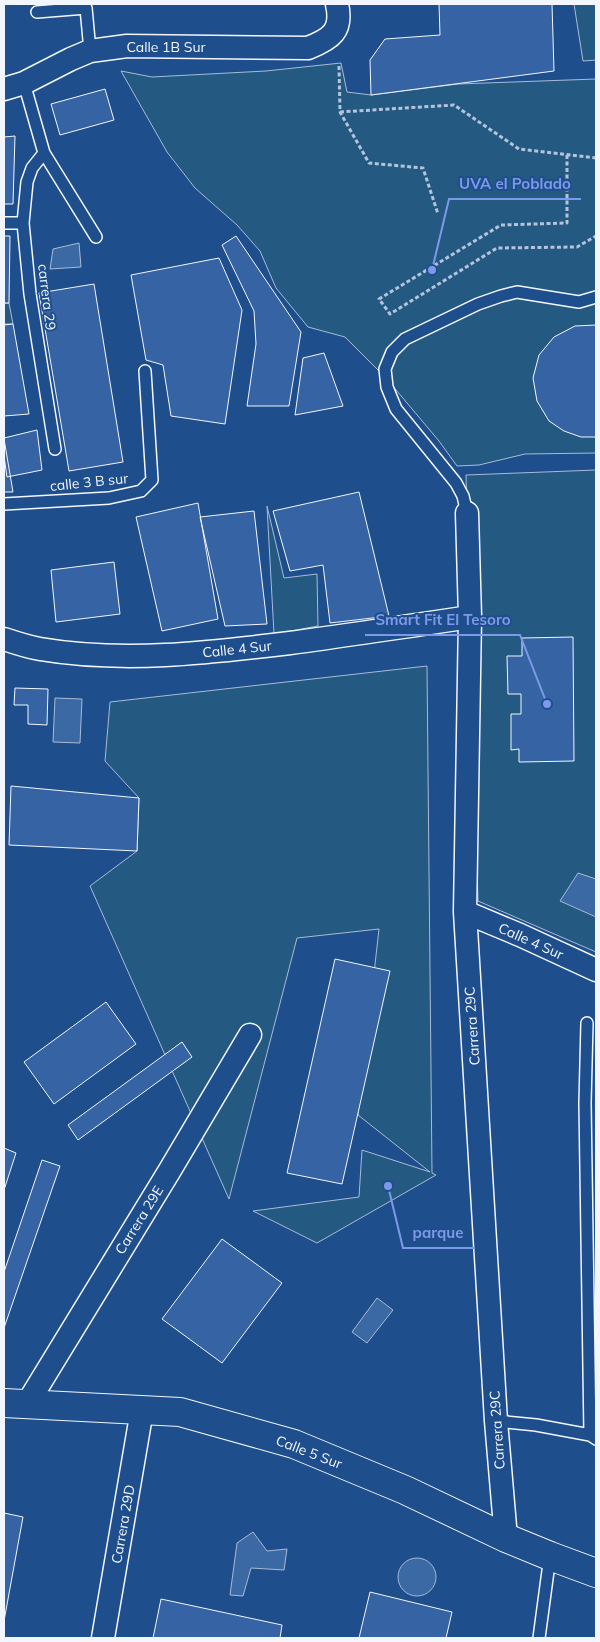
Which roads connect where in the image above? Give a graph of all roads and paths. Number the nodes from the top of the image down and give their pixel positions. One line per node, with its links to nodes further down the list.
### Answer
1 (337, 4): 3 (street, Calle 1B Sur)
2 (37, 12): 3 (lane)
3 (90, 52): 5 (street, Calle 1B Sur)
4 (339, 66): 6 (path)
5 (14, 86): 7 (lane)
6 (340, 112): 8 (path); 10 (path)
7 (44, 153): 12 (lane, carrera 29); 14 (lane)
8 (567, 155): 9 (path); 13 (path)
9 (596, 158)
10 (438, 214)
11 (4, 223): 12 (lane)
12 (23, 223): 17 (lane, carrera 29)
13 (596, 236)
14 (96, 237)
15 (596, 297): 19 (lane)
16 (146, 371): 18 (lane, calle 3 B sur)
17 (54, 449)
18 (4, 504)
19 (468, 513): 20 (street, Carrera 29C)
20 (470, 617): 21 (street, Calle 4 Sur); 22 (street, Carrera 29C)
21 (4, 640)
22 (465, 912): 23 (street, Calle 4 Sur); 29 (street, Carrera 29C)
23 (596, 970)
24 (587, 1023): 26 (lane)
25 (250, 1034): 27 (street, Carrera 29E)
26 (591, 1105): 30 (lane)
27 (15, 1403): 28 (street, Calle 5 Sur)
28 (142, 1410): 31 (street, Calle 5 Sur); 34 (street, Carrera 29D)
29 (496, 1421): 30 (lane); 31 (street, Carrera 29C)
30 (593, 1437)
31 (506, 1538): 32 (street, Calle 5 Sur)
32 (550, 1556): 33 (street, Calle 5 Sur); 35 (lane)
33 (596, 1573)
34 (104, 1638)
35 (539, 1638)

